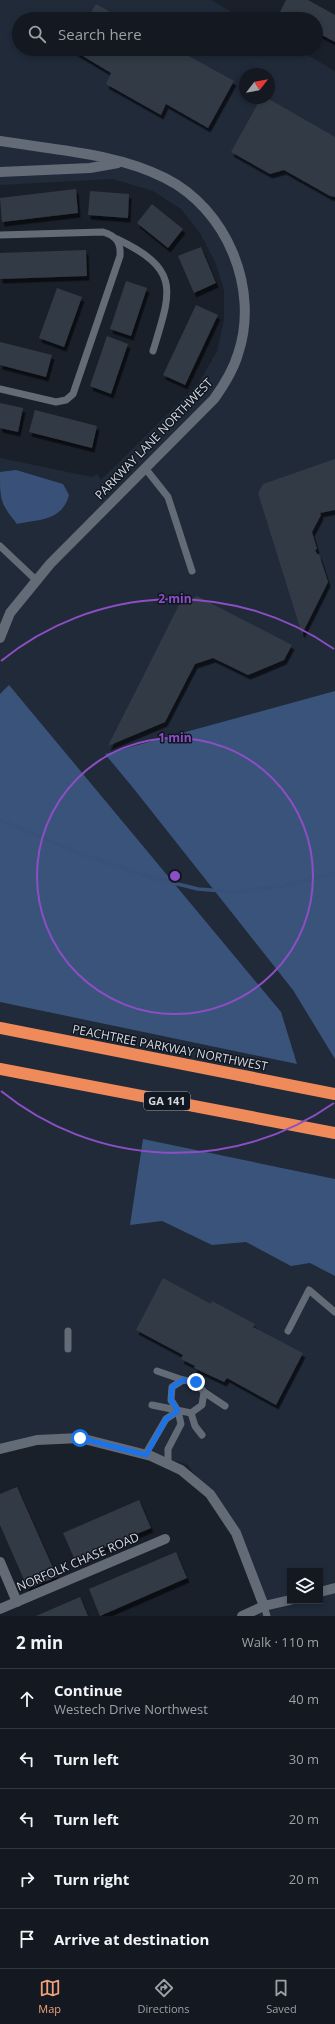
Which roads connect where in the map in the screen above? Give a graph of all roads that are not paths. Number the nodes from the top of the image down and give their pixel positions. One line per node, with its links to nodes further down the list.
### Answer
1 (0, 141): 2 (street, PARKWAY LANE NORTHWEST)
2 (124, 162): 3 (street); 8 (street, PARKWAY LANE NORTHWEST)
3 (0, 172)
4 (0, 235): 5 (lane)
5 (117, 239): 6 (lane); 7 (lane)
6 (152, 351)
7 (0, 389)
8 (145, 468): 10 (lane); 11 (street, PARKWAY LANE NORTHWEST)
9 (0, 546): 11 (lane)
10 (192, 570)
11 (37, 581): 12 (street, PARKWAY LANE NORTHWEST)
12 (0, 638)
13 (0, 1022): 15 (street)
14 (0, 1028): 15 (highway, PEACHTREE PARKWAY NORTHWEST)
15 (25, 1032): 17 (highway, PEACHTREE PARKWAY NORTHWEST)
16 (0, 1069): 18 (highway, GA 141)
17 (335, 1094)
18 (335, 1133)
19 (335, 1312): 21 (lane)
20 (68, 1331): 22 (lane)
21 (288, 1331)
22 (68, 1349)
23 (157, 1371): 24 (lane)
24 (183, 1380): 25 (lane); 28 (lane)
25 (204, 1392): 27 (lane); 29 (lane)
26 (152, 1406): 28 (lane)
27 (225, 1406)
28 (178, 1411): 29 (lane); 32 (lane); 33 (lane)
29 (191, 1413): 30 (lane)
30 (202, 1435)
31 (0, 1450): 32 (street)
32 (146, 1455): 33 (street)
33 (168, 1464): 41 (street)
34 (165, 1539): 38 (street, NORFOLK CHASE ROAD)
35 (0, 1562): 38 (street)
36 (335, 1588): 37 (street)
37 (323, 1591)
38 (17, 1602): 40 (street, NORFOLK CHASE ROAD)
39 (287, 1602): 41 (street)
40 (0, 1609)
41 (266, 1613): 42 (street)
42 (242, 1616)

